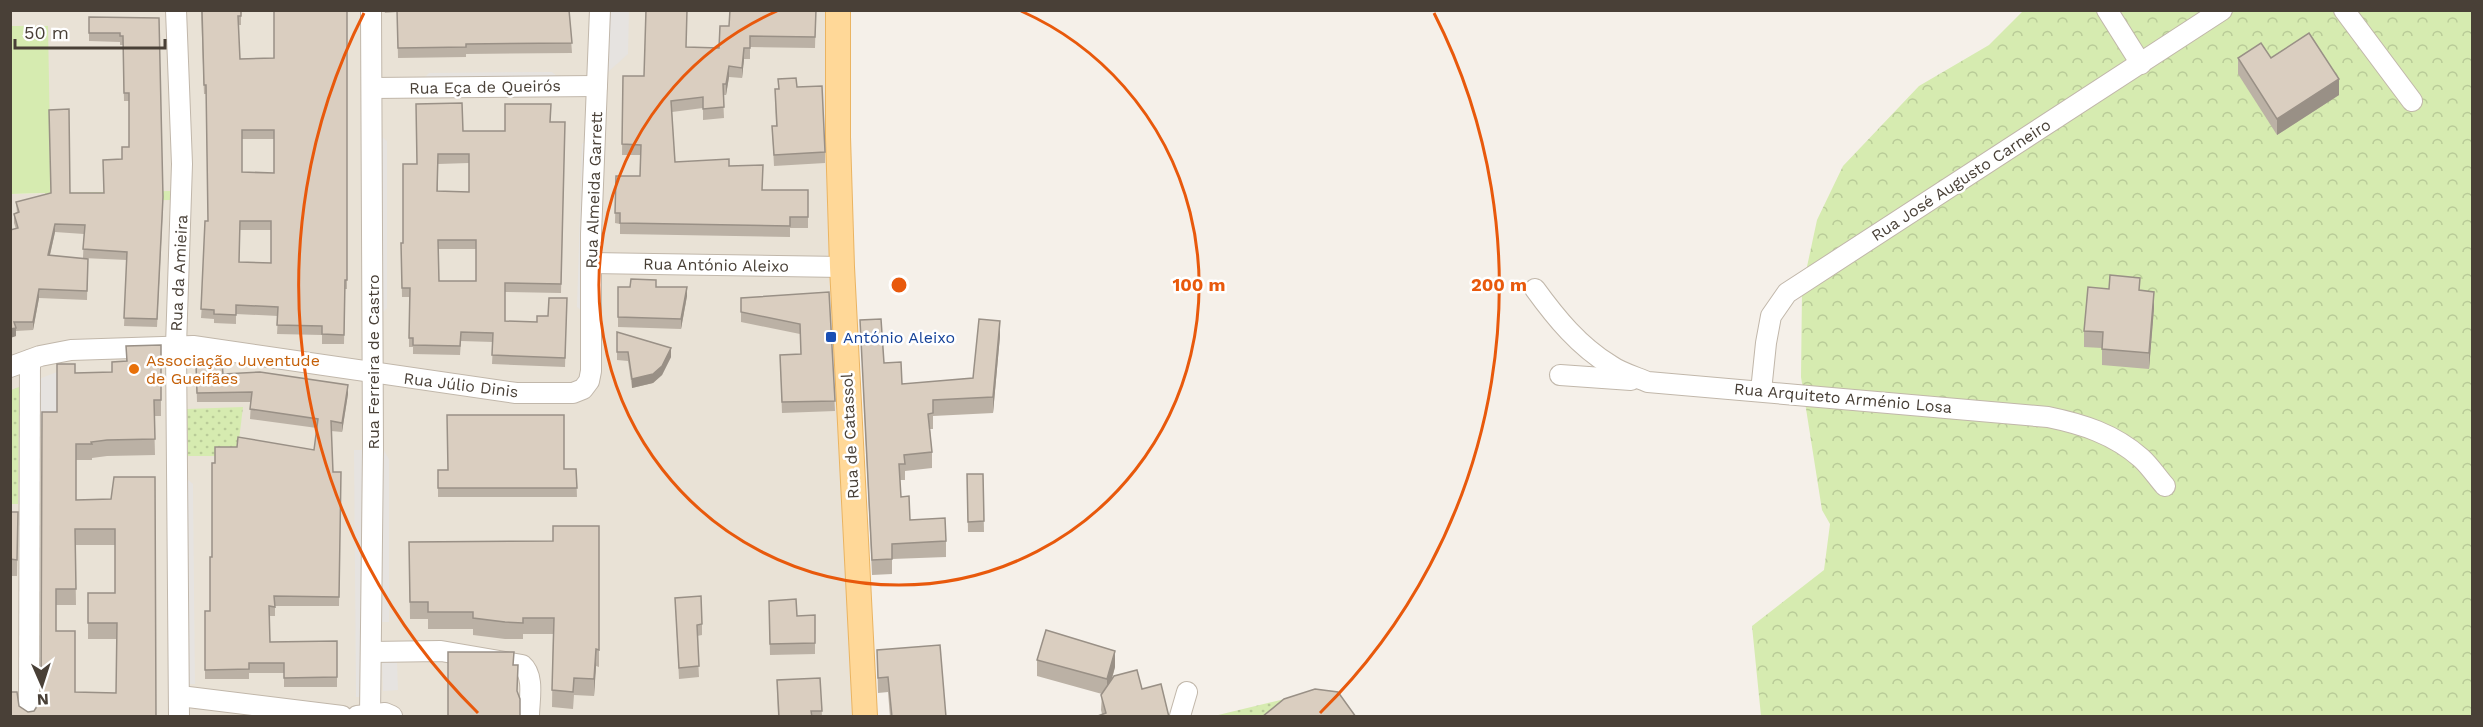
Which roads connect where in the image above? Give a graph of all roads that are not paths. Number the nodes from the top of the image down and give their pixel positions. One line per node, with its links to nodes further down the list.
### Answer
1 (176, 10): 15 (street, Rua da Amieira)
2 (371, 10): 10 (street, Rua Ferreira de Castro)
3 (600, 10): 9 (street, Rua Almeida Garrett)
4 (838, 10): 13 (main road, Rua de Catassol)
5 (2106, 10): 8 (street)
6 (2222, 10): 8 (street, Rua José Augusto Carneiro)
7 (2344, 10): 11 (street)
8 (2141, 64): 22 (street, Rua José Augusto Carneiro)
9 (597, 86): 10 (street, Rua Eça de Queirós); 12 (street, Rua Almeida Garrett)
10 (372, 88): 19 (street, Rua Ferreira de Castro)
11 (2412, 101)
12 (591, 263): 13 (street, Rua António Aleixo); 18 (street, Rua Almeida Garrett)
13 (842, 267): 33 (main road, Rua de Catassol)
14 (1535, 289): 21 (street, Rua Arquiteto Arménio Losa)
15 (176, 346): 16 (street, Rua Júlio Dinis); 19 (street, Rua Júlio Dinis); 26 (street, Rua da Amieira)
16 (30, 360): 17 (street, Rua Júlio Dinis); 28 (street)
17 (10, 366)
18 (591, 370): 19 (street, Rua Júlio Dinis)
19 (373, 373): 24 (street, Rua Ferreira de Castro)
20 (1560, 375): 21 (street)
21 (1648, 382): 22 (street, Rua Arquiteto Arménio Losa)
22 (1761, 391): 23 (street, Rua Arquiteto Arménio Losa)
23 (2165, 486)
24 (371, 652): 27 (street, Rua Ferreira de Castro); 32 (street)
25 (1187, 692): 34 (street)
26 (180, 696): 29 (street, Rua da Amieira); 30 (street)
27 (365, 716): 31 (street)
28 (29, 717)
29 (179, 717)
30 (342, 717)
31 (392, 717)
32 (529, 717)
33 (865, 717)
34 (1180, 717)

